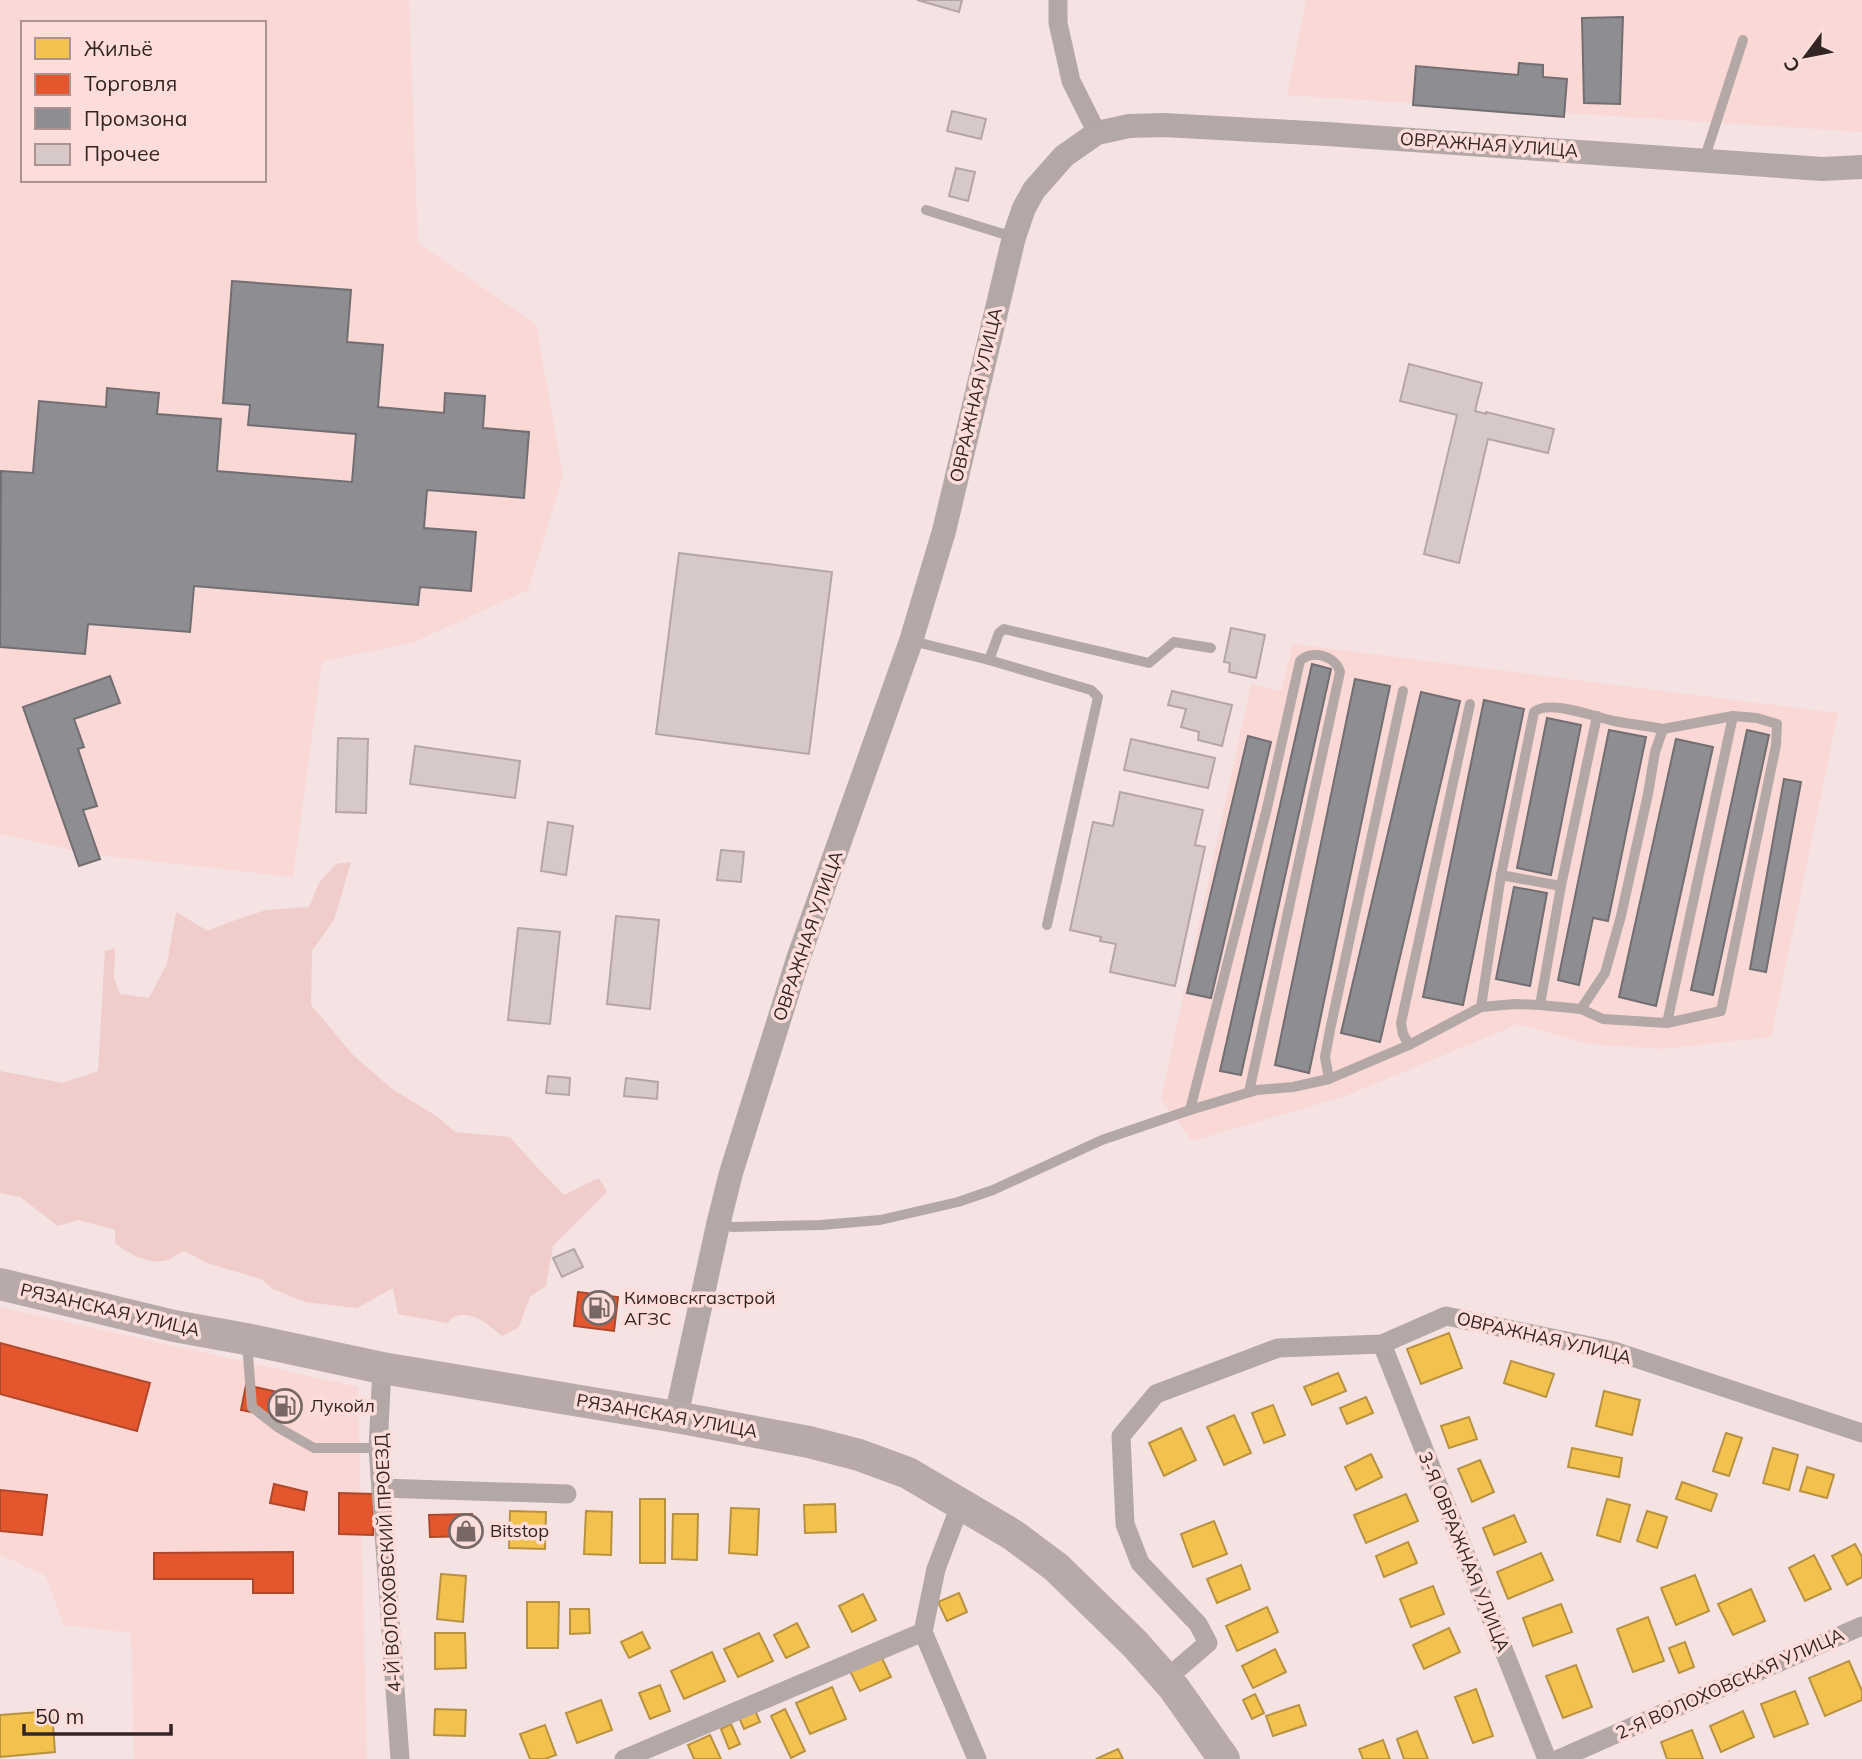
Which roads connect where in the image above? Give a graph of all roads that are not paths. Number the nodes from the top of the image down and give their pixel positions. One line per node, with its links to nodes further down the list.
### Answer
1 (1058, 0): 3 (street)
2 (1744, 40): 4 (lane)
3 (1097, 133): 4 (street, ОВРАЖНАЯ УЛИЦА); 7 (street, ОВРАЖНАЯ УЛИЦА)
4 (1704, 160): 5 (street, ОВРАЖНАЯ УЛИЦА)
5 (1862, 167)
6 (926, 210): 7 (lane)
7 (1014, 237): 8 (street, ОВРАЖНАЯ УЛИЦА)
8 (911, 640): 10 (lane); 27 (street, ОВРАЖНАЯ УЛИЦА)
9 (1211, 648): 10 (lane)
10 (989, 660): 18 (lane)
11 (1403, 691): 24 (lane)
12 (1470, 704): 23 (lane)
13 (1597, 716): 15 (lane); 16 (lane); 17 (lane)
14 (1733, 716): 15 (lane); 22 (lane); 22 (lane)
15 (1663, 729): 21 (lane)
16 (1501, 875): 17 (lane); 20 (lane)
17 (1561, 886): 19 (lane)
18 (1048, 926)
19 (1540, 1005): 20 (lane); 21 (lane)
20 (1481, 1007): 23 (lane)
21 (1581, 1009): 22 (lane)
22 (1667, 1023)
23 (1409, 1045): 24 (lane)
24 (1329, 1079): 25 (lane)
25 (1249, 1092): 26 (lane); 26 (lane)
26 (1190, 1110): 27 (lane)
27 (718, 1225): 32 (street, ОВРАЖНАЯ УЛИЦА)
28 (0, 1284): 29 (main road, РЯЗАНСКАЯ УЛИЦА)
29 (246, 1339): 31 (main road, РЯЗАНСКАЯ УЛИЦА); 34 (lane)
30 (1382, 1344): 33 (street, ОВРАЖНАЯ УЛИЦА); 40 (street, ОВРАЖНАЯ УЛИЦА); 45 (street, 3-Я ОВРАЖНАЯ УЛИЦА)
31 (382, 1368): 32 (main road, РЯЗАНСКАЯ УЛИЦА); 34 (street, 4-Й ВОЛОХОВСКИЙ ПРОЕЗД)
32 (676, 1417): 37 (main road, РЯЗАНСКАЯ УЛИЦА)
33 (1862, 1433)
34 (379, 1448): 35 (street, 4-Й ВОЛОХОВСКИЙ ПРОЕЗД)
35 (381, 1488): 36 (street); 41 (street, 4-Й ВОЛОХОВСКИЙ ПРОЕЗД)
36 (567, 1494)
37 (961, 1503): 39 (street); 40 (main road, РЯЗАНСКАЯ УЛИЦА)
38 (1862, 1626): 46 (street, 2-Я ВОЛОХОВСКАЯ УЛИЦА)
39 (923, 1632): 42 (street); 43 (street)
40 (1166, 1679): 44 (main road, РЯЗАНСКАЯ УЛИЦА)
41 (400, 1759)
42 (624, 1759)
43 (977, 1759)
44 (1224, 1759)
45 (1547, 1759)
46 (1559, 1759)

